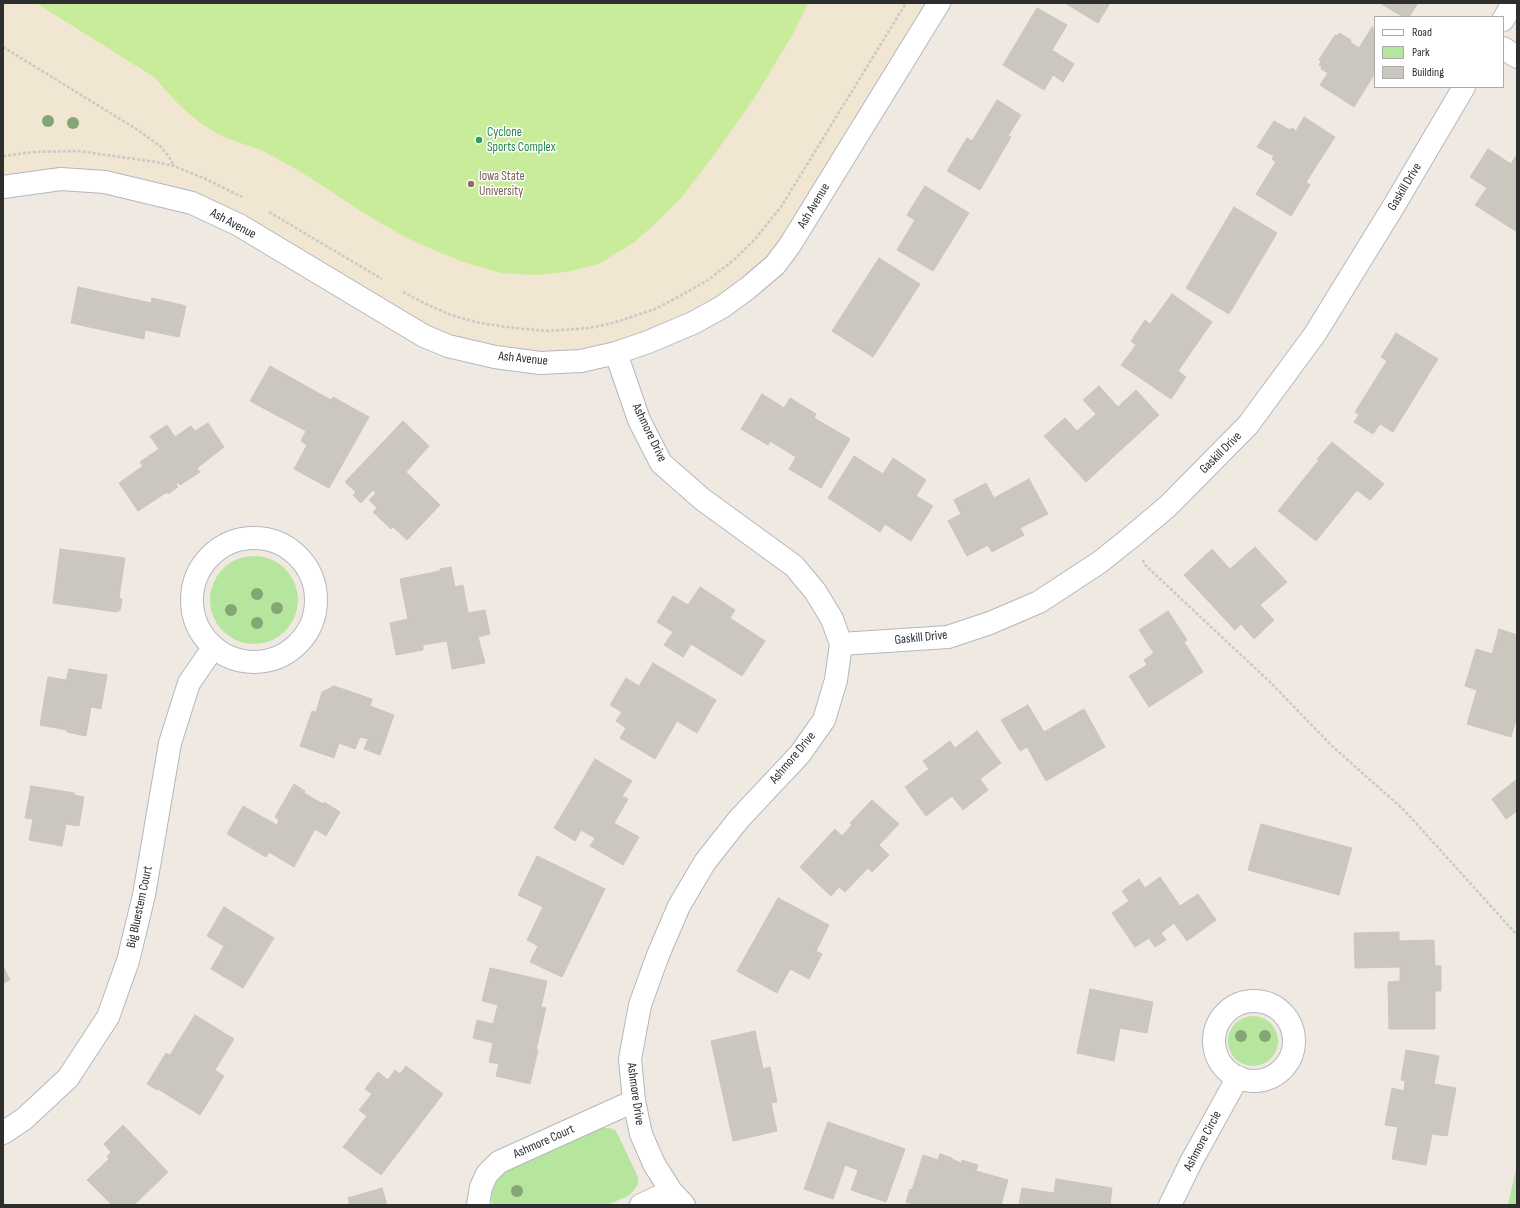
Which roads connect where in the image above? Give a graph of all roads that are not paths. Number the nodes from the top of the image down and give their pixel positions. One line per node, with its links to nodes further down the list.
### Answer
1 (939, 3): 8 (street, Ash Avenue)
2 (1513, 3): 3 (street)
3 (1504, 18)
4 (1504, 49): 5 (street)
5 (1517, 57)
6 (1463, 88): 9 (street, Gaskill Drive)
7 (3, 187): 8 (street, Ash Avenue)
8 (616, 353): 9 (street, Ashmore Drive)
9 (841, 644): 12 (street, Ashmore Drive)
10 (214, 648): 10 (street); 13 (street, Big Bluestem Court)
11 (1238, 1077): 17 (street, Ashmore Circle)
12 (634, 1101): 14 (street, Ashmore Drive); 15 (street, Ashmore Court)
13 (3, 1133)
14 (678, 1198): 16 (street)
15 (478, 1205)
16 (641, 1205)
17 (1170, 1205)

